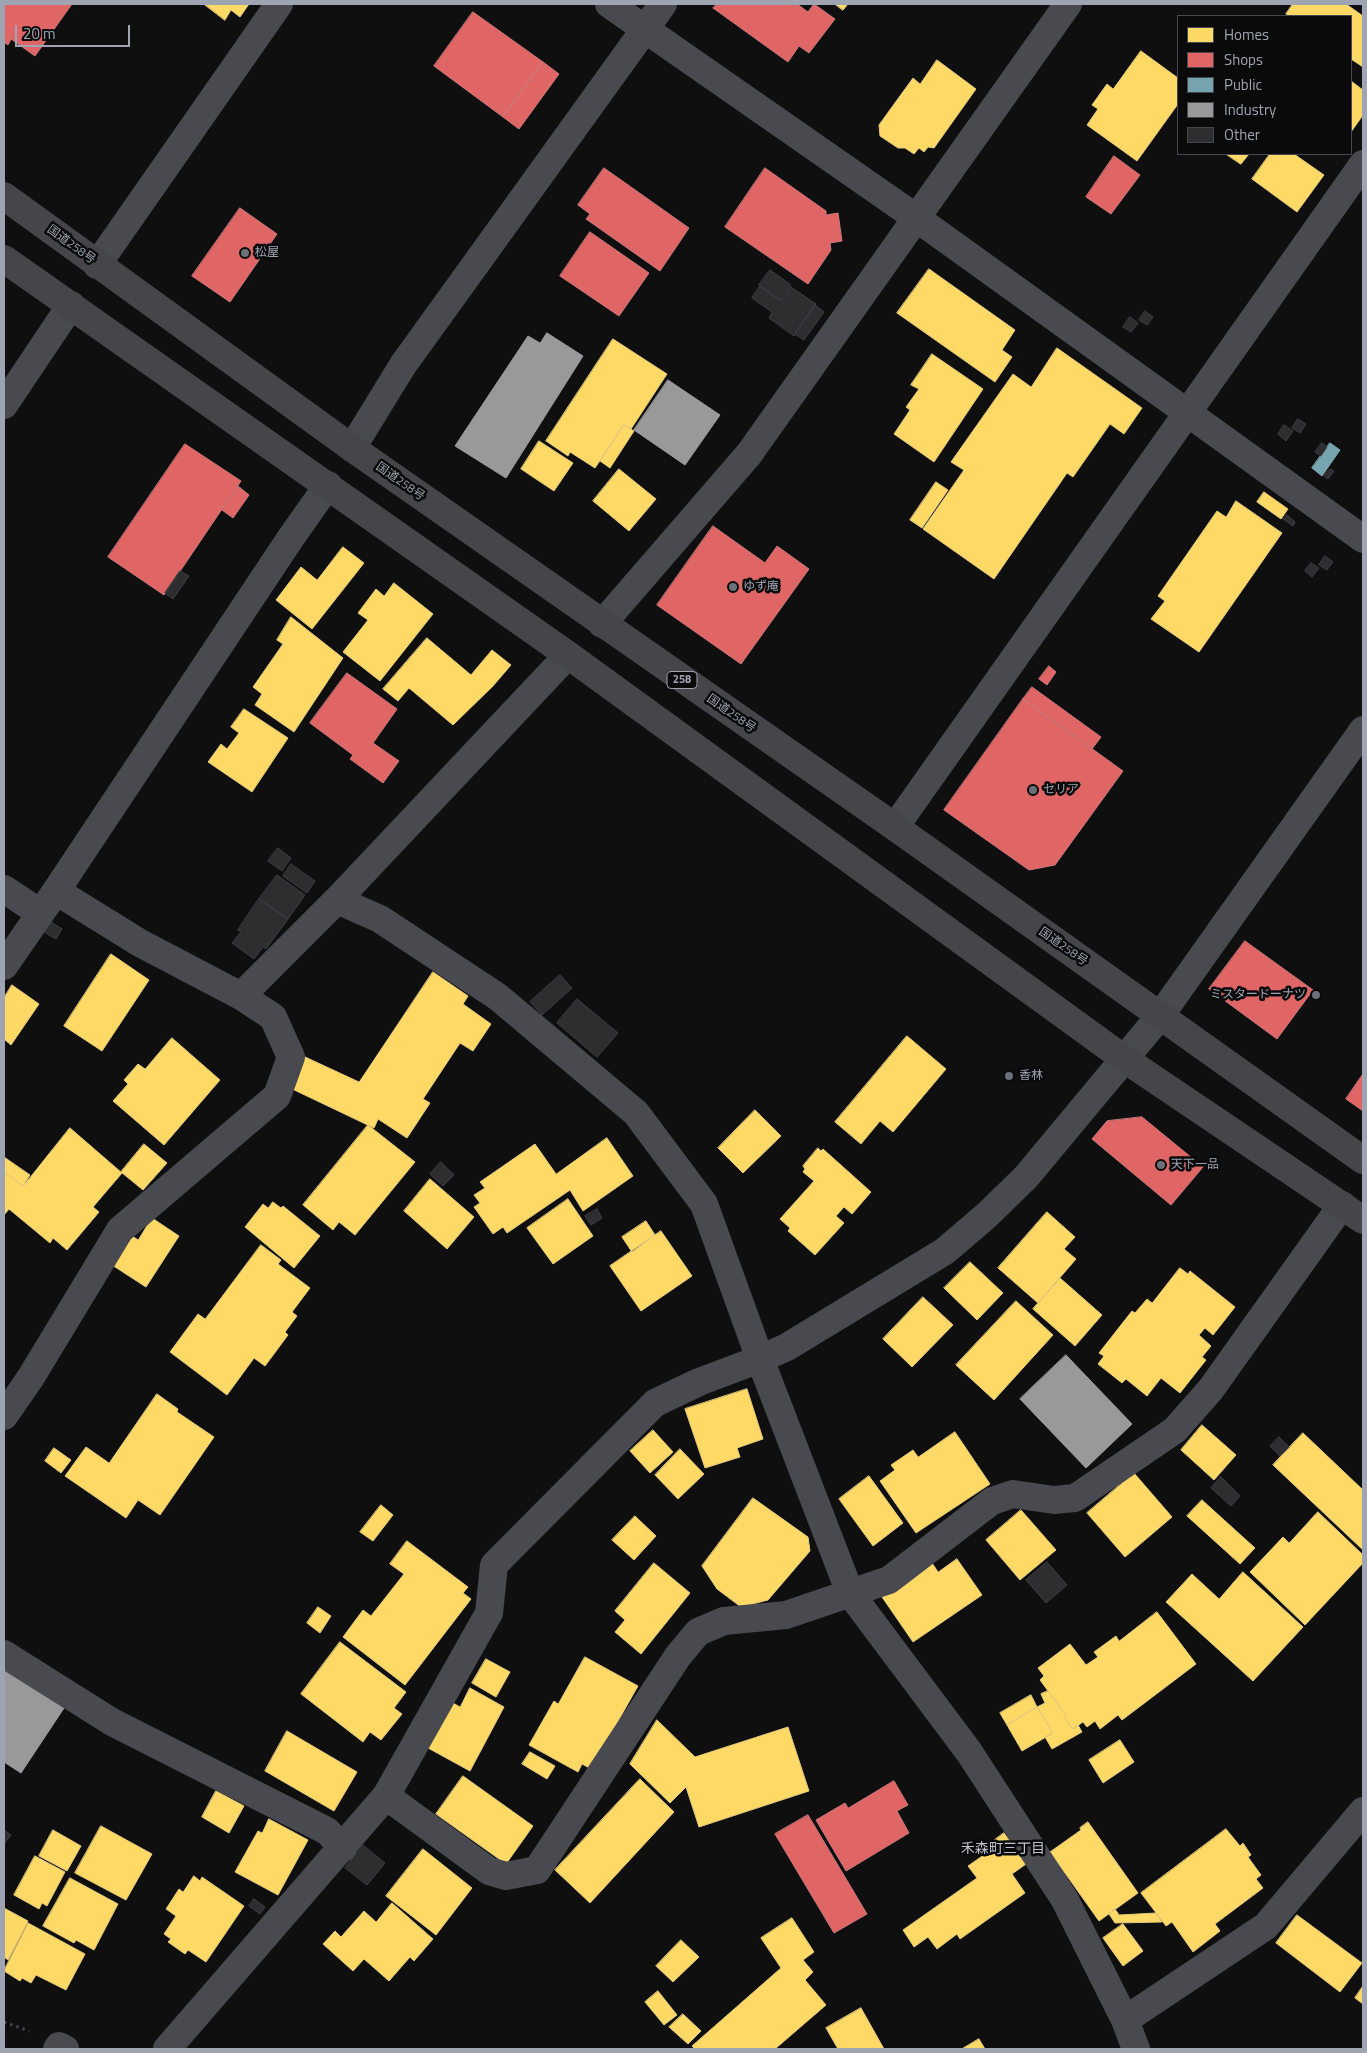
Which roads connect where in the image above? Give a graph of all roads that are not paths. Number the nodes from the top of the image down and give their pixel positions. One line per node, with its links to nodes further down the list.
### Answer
1 (279, 4): 10 (street)
2 (609, 4): 5 (street)
3 (663, 4): 5 (street)
4 (1068, 4): 8 (street)
5 (646, 28): 8 (street); 14 (street)
6 (1363, 164): 13 (street)
7 (4, 196): 10 (highway, 国道258号 / 258)
8 (915, 217): 13 (street); 17 (street)
9 (4, 259): 11 (highway)
10 (98, 265): 14 (highway, 国道258号 / 258)
11 (72, 306): 12 (street); 15 (highway)
12 (4, 405)
13 (1188, 414): 16 (street); 20 (street)
14 (352, 448): 17 (highway, 国道258号 / 258)
15 (328, 485): 18 (highway); 22 (street)
16 (1363, 539)
17 (602, 624): 20 (highway, 国道258号 / 258)
18 (568, 656): 23 (street); 28 (highway)
19 (1363, 730): 27 (street)
20 (895, 828): 27 (highway, 国道258号 / 258)
21 (4, 889): 24 (street)
22 (56, 891): 24 (street); 26 (street)
23 (337, 900): 26 (street); 31 (street)
24 (40, 913): 25 (street)
25 (4, 966)
26 (242, 996): 32 (street)
27 (1160, 1016): 28 (street); 29 (highway, 国道258号 / 258)
28 (1123, 1058): 30 (highway); 31 (street)
29 (1363, 1160)
30 (1352, 1213): 33 (street)
31 (760, 1359): 33 (street); 35 (street)
32 (4, 1416)
33 (850, 1593): 35 (street); 38 (street)
34 (4, 1654): 37 (street)
35 (386, 1796): 37 (street)
36 (1363, 1811): 38 (street)
37 (343, 1848): 41 (street)
38 (1125, 2020): 42 (street)
39 (57, 2049): 40 (street)
40 (65, 2049)
41 (168, 2049)
42 (1136, 2049)

